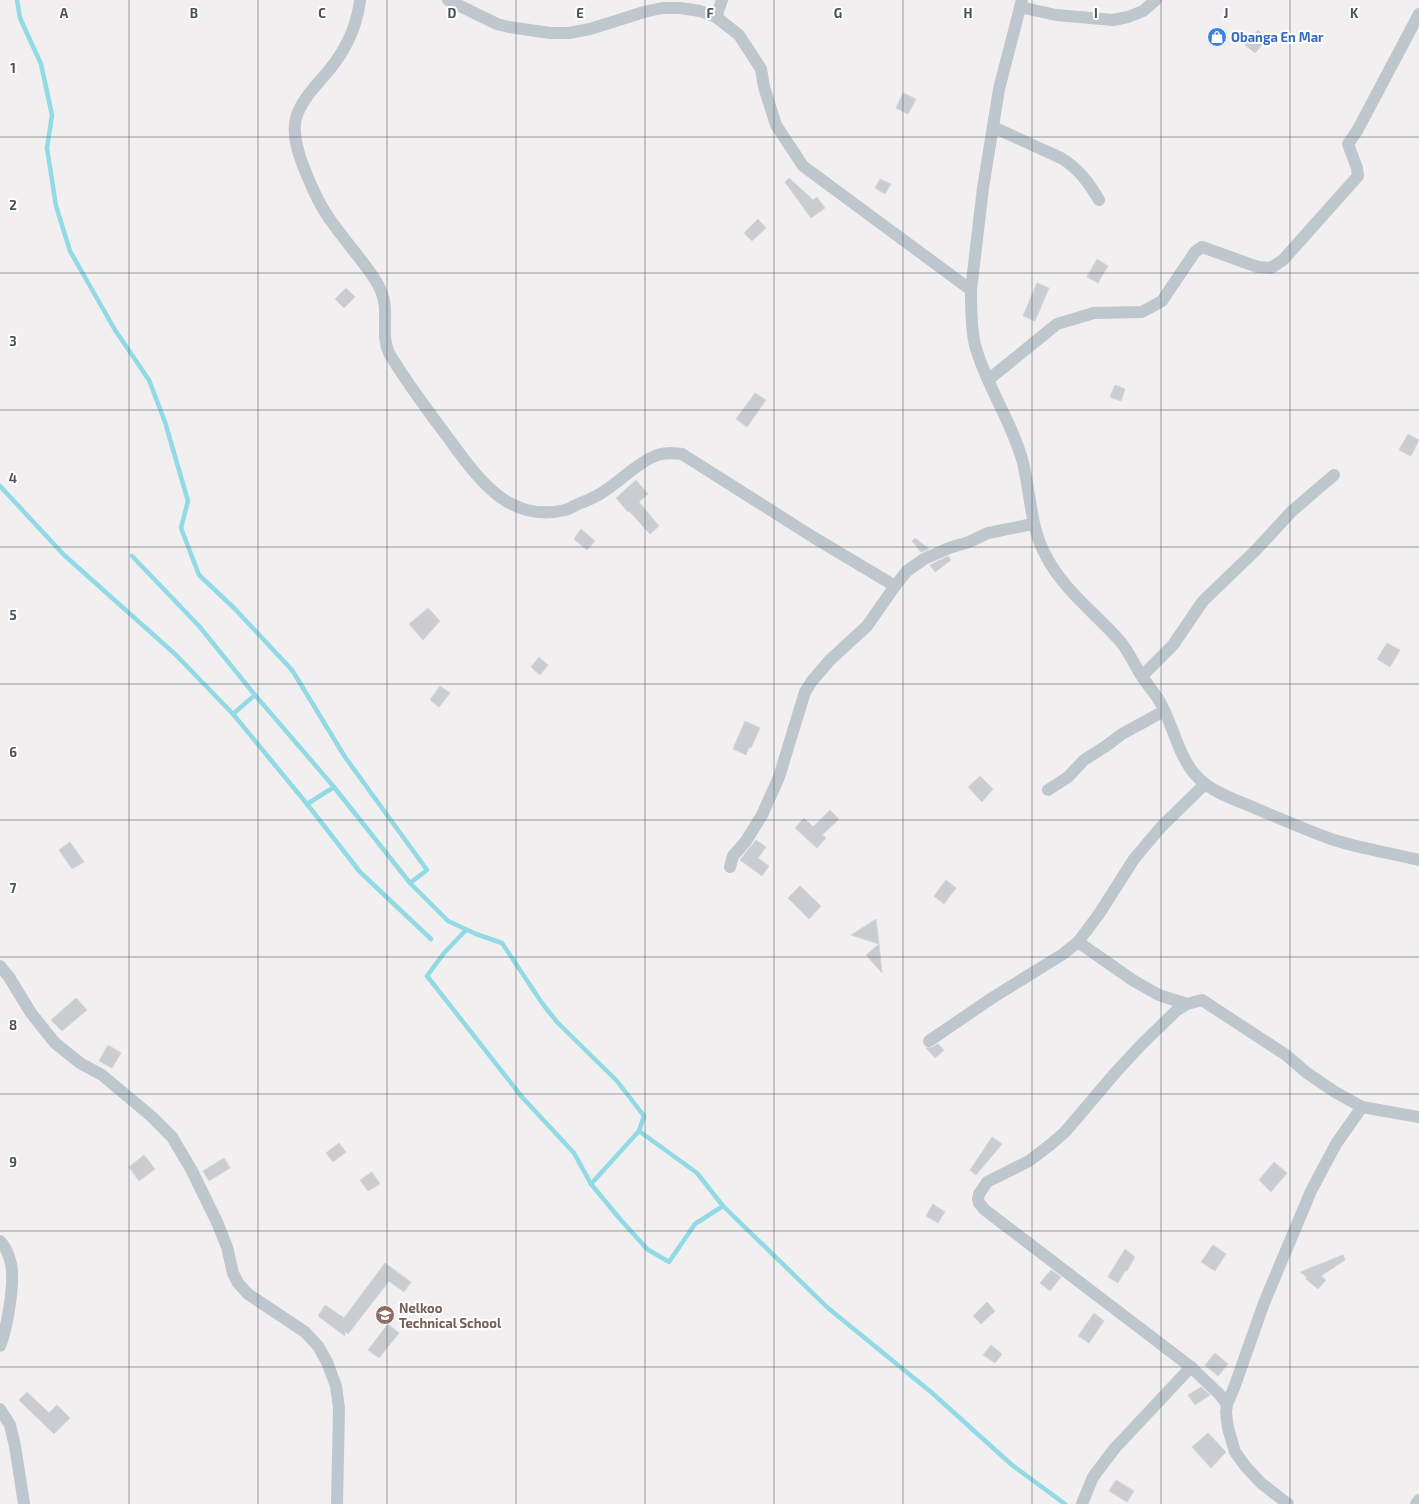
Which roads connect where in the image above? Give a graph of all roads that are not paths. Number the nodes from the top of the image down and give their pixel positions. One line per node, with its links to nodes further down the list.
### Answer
1 (360, 0): 14 (street)
2 (448, 0): 7 (street)
3 (722, 0): 7 (street)
4 (1156, 0): 5 (street)
5 (1021, 3): 8 (street)
6 (1419, 14): 11 (street)
7 (716, 17): 10 (street)
8 (993, 127): 9 (street); 10 (street)
9 (1099, 200)
10 (971, 290): 11 (street)
11 (988, 380): 13 (street)
12 (1334, 475): 15 (street)
13 (1033, 524): 14 (street); 15 (street)
14 (896, 586): 20 (street)
15 (1142, 676): 16 (street)
16 (1164, 711): 17 (street); 18 (street)
17 (1206, 784): 19 (street); 21 (street)
18 (1048, 790)
19 (1419, 860)
20 (730, 867)
21 (1078, 942): 23 (street); 24 (street)
22 (0, 966): 34 (street)
23 (1187, 1004): 25 (street); 29 (street)
24 (929, 1041)
25 (1362, 1107): 26 (street); 30 (street)
26 (1419, 1117)
27 (0, 1241): 28 (street)
28 (0, 1346)
29 (1191, 1367): 30 (street); 35 (street)
30 (1227, 1404): 36 (street)
31 (0, 1409): 33 (street)
32 (1419, 1500): 37 (street)
33 (24, 1504)
34 (337, 1504)
35 (1082, 1504)
36 (1288, 1504)
37 (1416, 1504)

